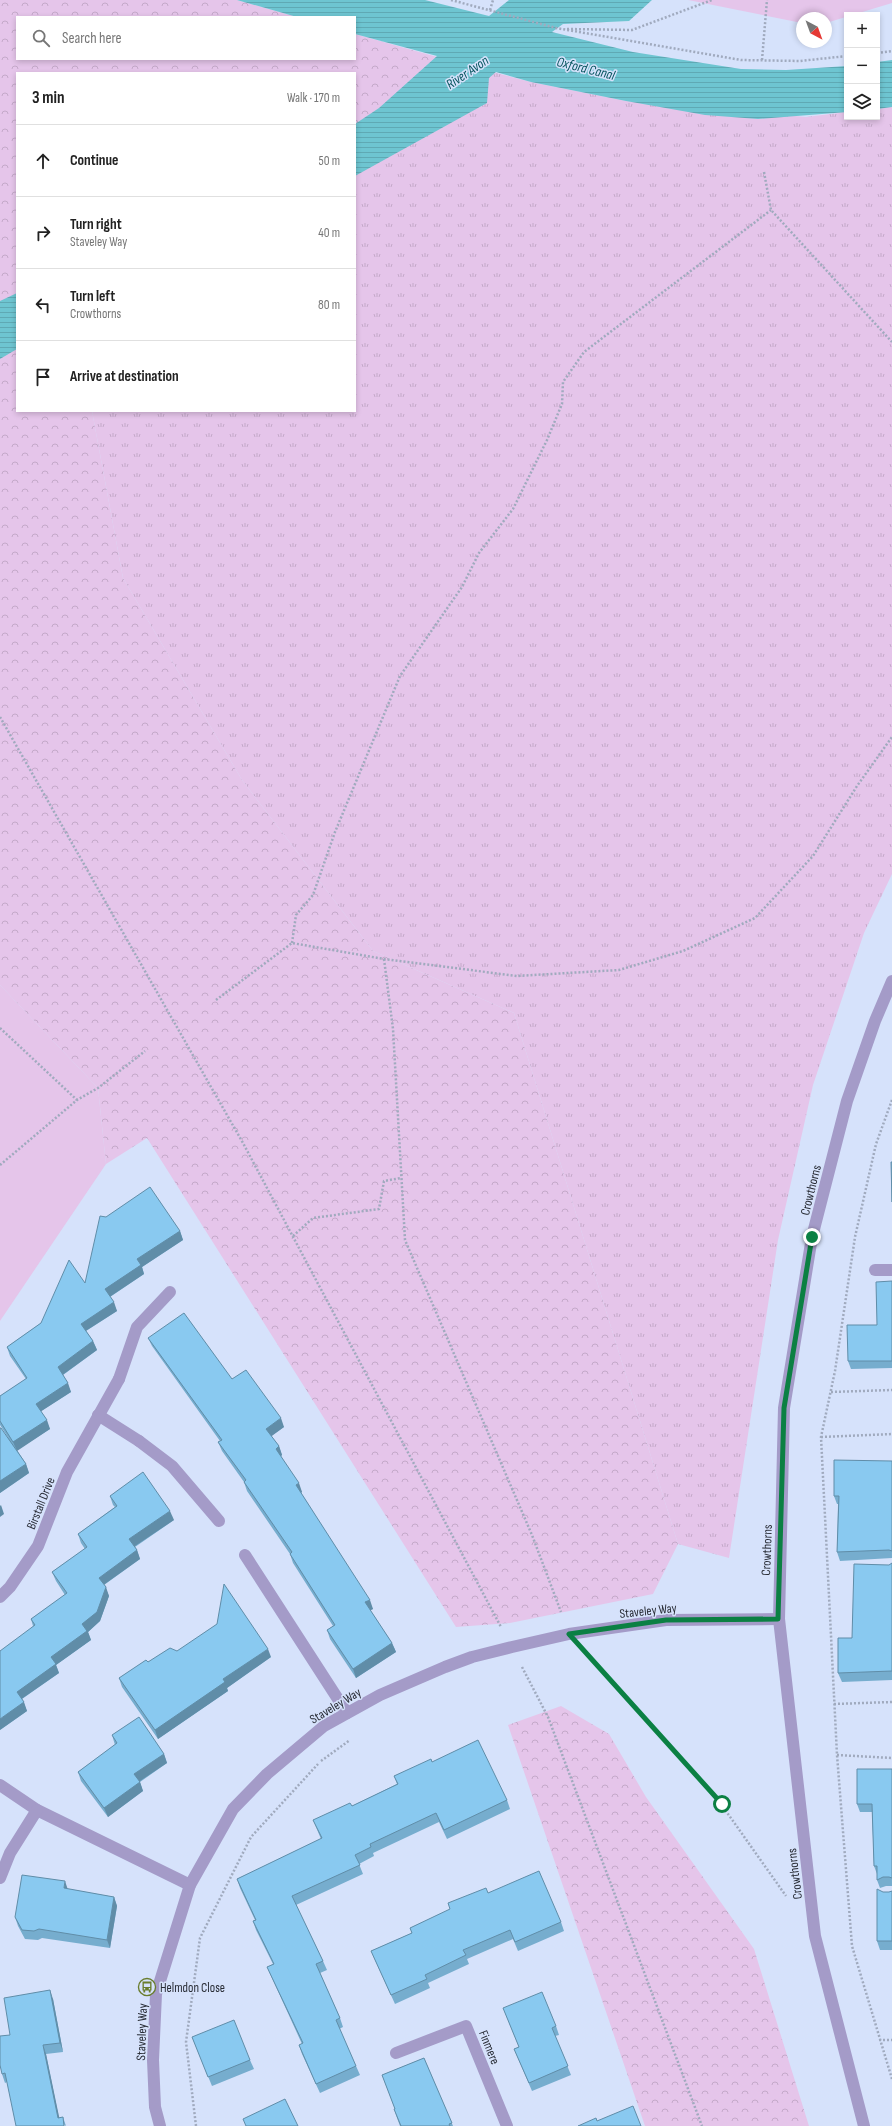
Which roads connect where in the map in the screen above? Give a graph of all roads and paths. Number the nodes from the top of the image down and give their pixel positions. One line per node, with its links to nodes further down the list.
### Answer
1 (451, 0): 5 (path)
2 (494, 0): 5 (path)
3 (712, 0): 6 (path)
4 (767, 0): 10 (path)
5 (490, 10): 6 (path)
6 (556, 28): 10 (path)
7 (892, 51): 8 (path)
8 (880, 53)
9 (844, 56): 10 (path)
10 (762, 60)
11 (764, 172): 12 (path)
12 (771, 210): 13 (path); 16 (path)
13 (892, 342)
14 (0, 717): 27 (path)
15 (892, 737): 17 (path)
16 (292, 943): 17 (path); 19 (path)
17 (384, 959): 26 (path)
18 (892, 981): 39 (street, Crowthorns)
19 (216, 1000)
20 (0, 1028): 22 (path)
21 (145, 1051): 22 (path)
22 (77, 1100): 25 (path)
23 (892, 1100): 24 (path)
24 (890, 1110): 32 (path)
25 (0, 1165)
26 (401, 1178): 27 (path); 40 (path)
27 (293, 1236): 41 (path)
28 (876, 1270): 29 (street)
29 (892, 1270)
30 (170, 1292): 33 (street, Birstall Drive)
31 (892, 1390): 32 (path)
32 (830, 1392): 35 (path)
33 (98, 1415): 36 (street); 38 (street, Birstall Drive)
34 (892, 1434): 35 (path)
35 (821, 1437): 46 (path)
36 (219, 1521)
37 (245, 1555): 47 (street)
38 (0, 1597)
39 (778, 1619): 40 (street, Staveley Way); 64 (street, Crowthorns)
40 (569, 1634): 41 (street, Staveley Way); 55 (path)
41 (512, 1647): 47 (street, Staveley Way)
42 (528, 1664): 43 (path)
43 (522, 1666): 44 (path); 63 (path)
44 (514, 1668)
45 (892, 1702): 46 (path)
46 (834, 1704): 49 (path)
47 (346, 1713): 54 (street, Staveley Way)
48 (355, 1736): 61 (path)
49 (837, 1755): 50 (path); 56 (path)
50 (892, 1758)
51 (0, 1785): 52 (street)
52 (37, 1810): 53 (street); 54 (street)
53 (0, 1878)
54 (190, 1885): 60 (street, Staveley Way)
55 (788, 1899)
56 (879, 2040): 57 (path); 59 (path)
57 (892, 2040)
58 (396, 2053): 62 (street, Finmere)
59 (892, 2078)
60 (160, 2126)
61 (196, 2126)
62 (507, 2126)
63 (702, 2126)
64 (864, 2126)

